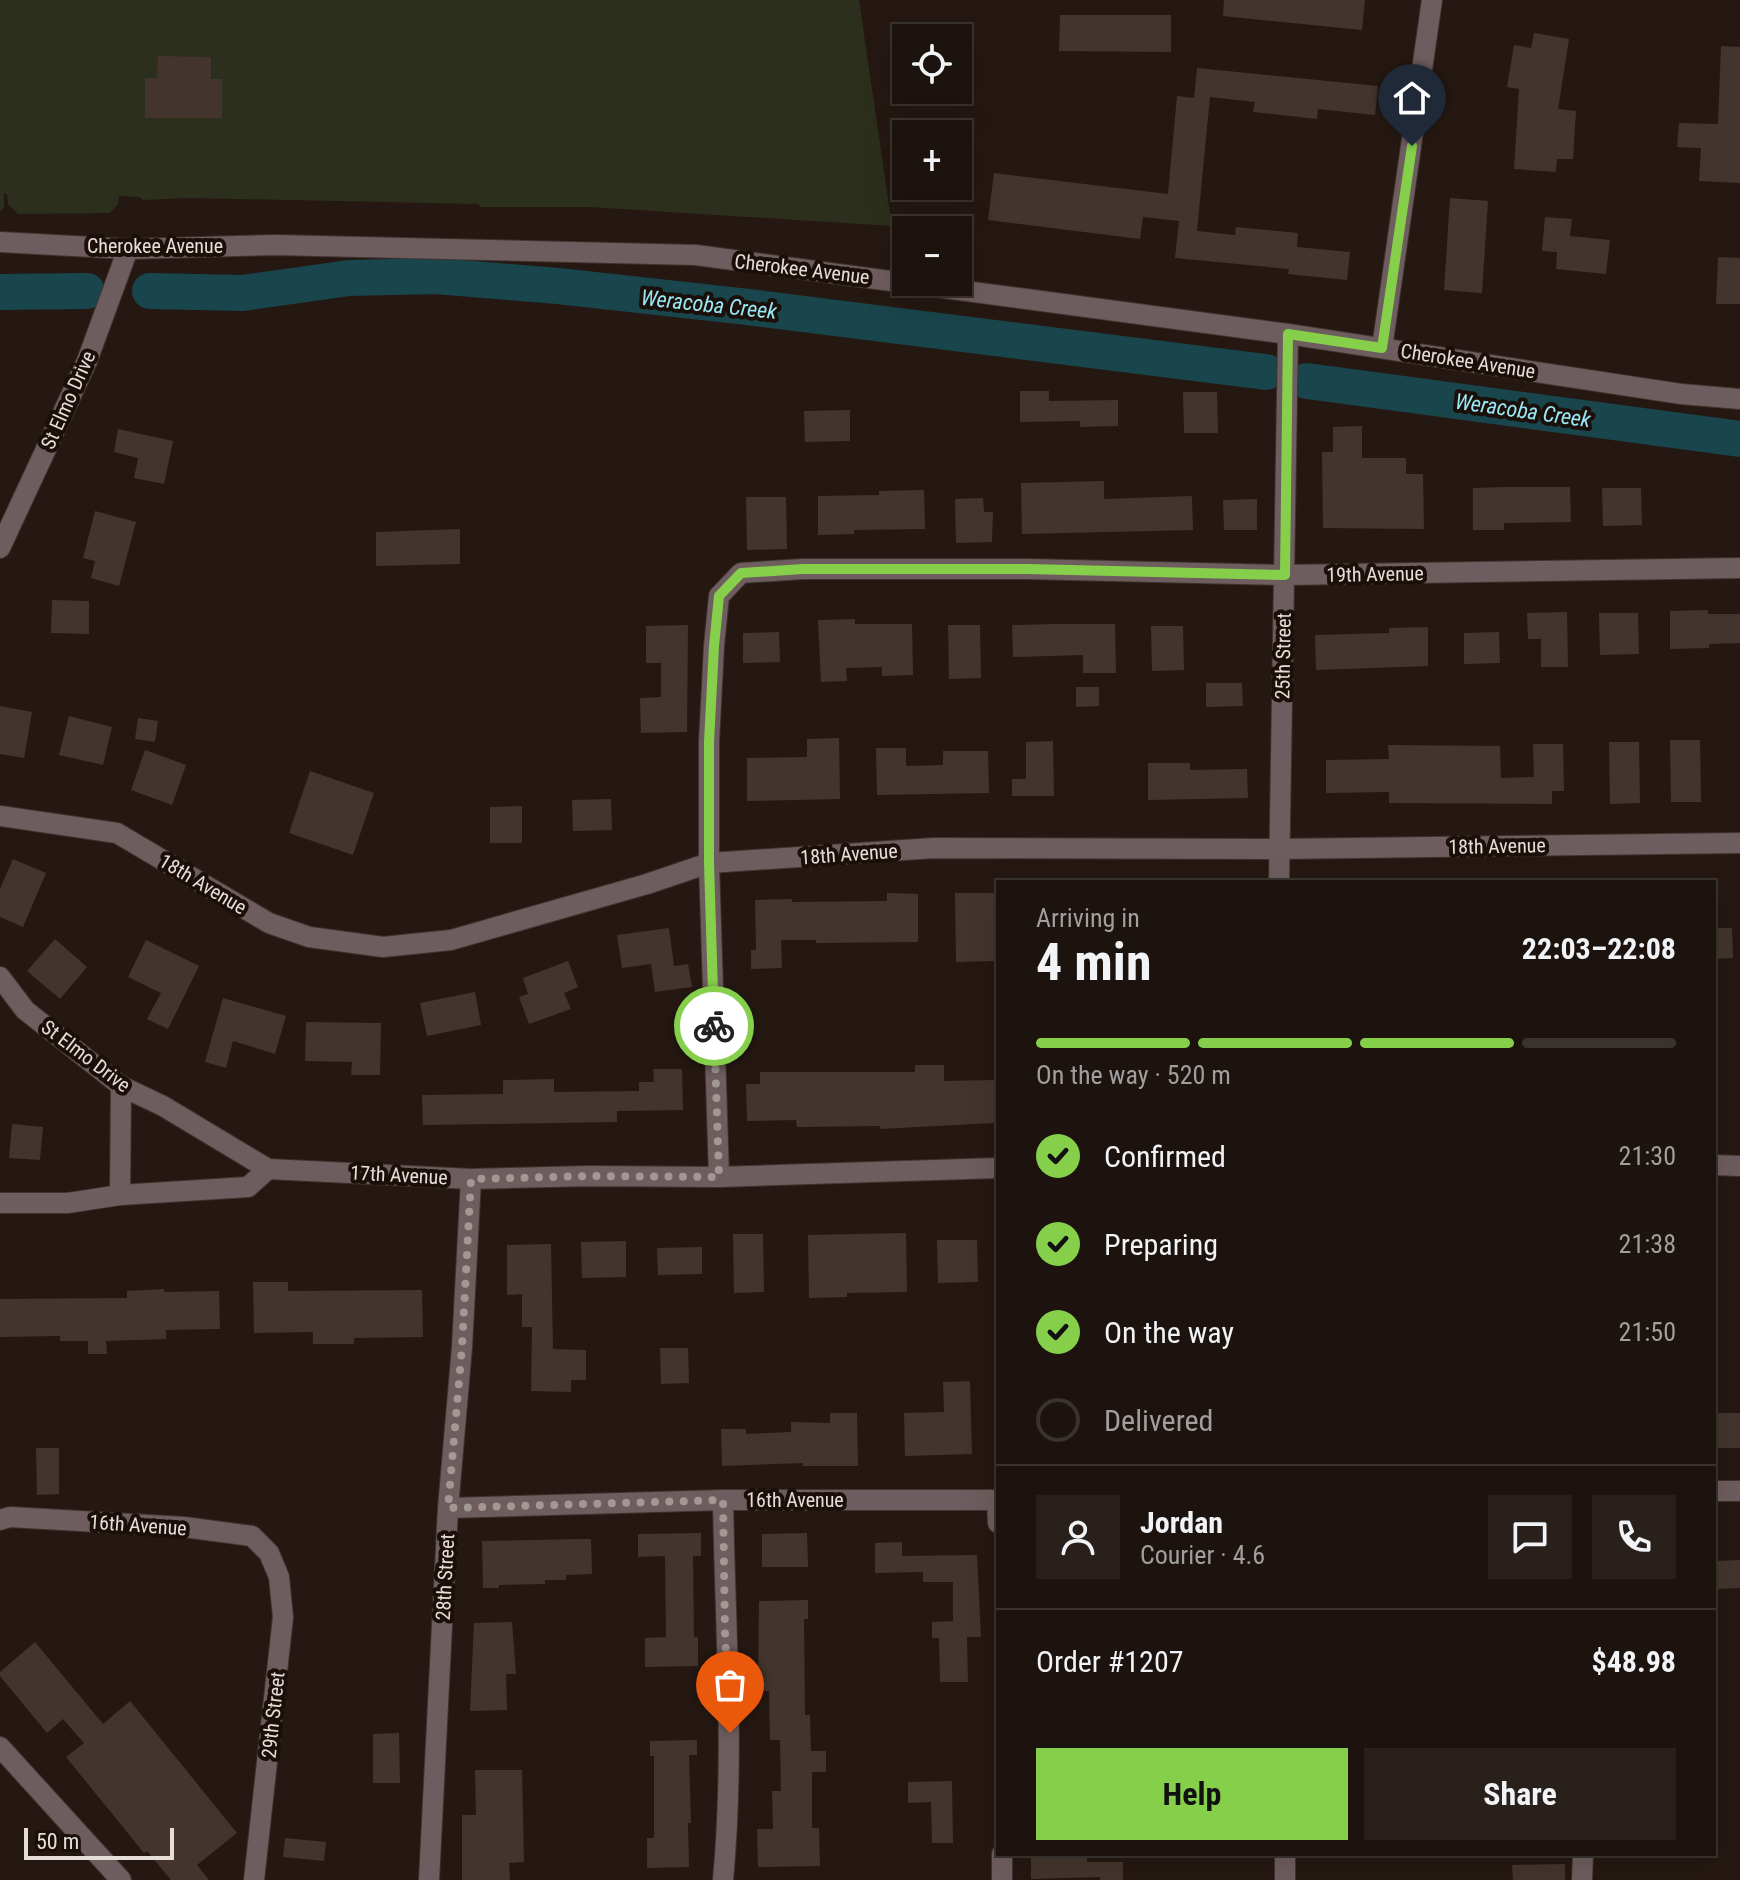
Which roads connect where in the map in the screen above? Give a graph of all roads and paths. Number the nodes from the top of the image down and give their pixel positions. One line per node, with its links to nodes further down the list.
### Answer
1 (1432, 0): 5 (street)
2 (0, 242): 3 (street, Cherokee Avenue)
3 (128, 249): 4 (street, Cherokee Avenue); 7 (street, St Elmo Drive)
4 (1288, 334): 5 (street, Cherokee Avenue); 9 (street, 25th Street)
5 (1382, 348): 6 (street, Cherokee Avenue)
6 (1740, 399)
7 (0, 548)
8 (1740, 568): 9 (street, 19th Avenue)
9 (1285, 575): 12 (street, 25th Street); 13 (street, 19th Avenue)
10 (0, 816): 13 (street, 18th Avenue)
11 (1740, 843): 12 (street, 18th Avenue)
12 (1279, 849): 13 (street, 18th Avenue); 14 (street, 25th Street)
13 (709, 863): 21 (street, 19th Avenue)
14 (1279, 880)
15 (0, 977): 16 (street, St Elmo Drive)
16 (121, 1086): 20 (street, St Elmo Drive); 23 (street)
17 (1716, 1165): 18 (street)
18 (1740, 1166)
19 (996, 1168): 21 (street, 17th Avenue)
20 (268, 1169): 22 (street, 17th Avenue); 23 (street)
21 (719, 1177): 22 (street, 17th Avenue)
22 (471, 1179): 29 (street, 28th Street)
23 (120, 1195): 24 (street)
24 (0, 1203)
25 (1716, 1491): 26 (street)
26 (1740, 1491)
27 (723, 1500): 28 (street, 16th Avenue); 29 (street, 16th Avenue); 39 (street)
28 (996, 1500)
29 (448, 1508): 38 (street, 28th Street)
30 (0, 1520): 31 (street, 16th Avenue)
31 (269, 1553): 37 (street, 29th Street)
32 (0, 1747): 36 (street)
33 (1002, 1856): 40 (street)
34 (1285, 1856): 41 (street)
35 (1583, 1856): 42 (street)
36 (121, 1880)
37 (254, 1880)
38 (429, 1880)
39 (723, 1880)
40 (1002, 1880)
41 (1285, 1880)
42 (1582, 1880)

